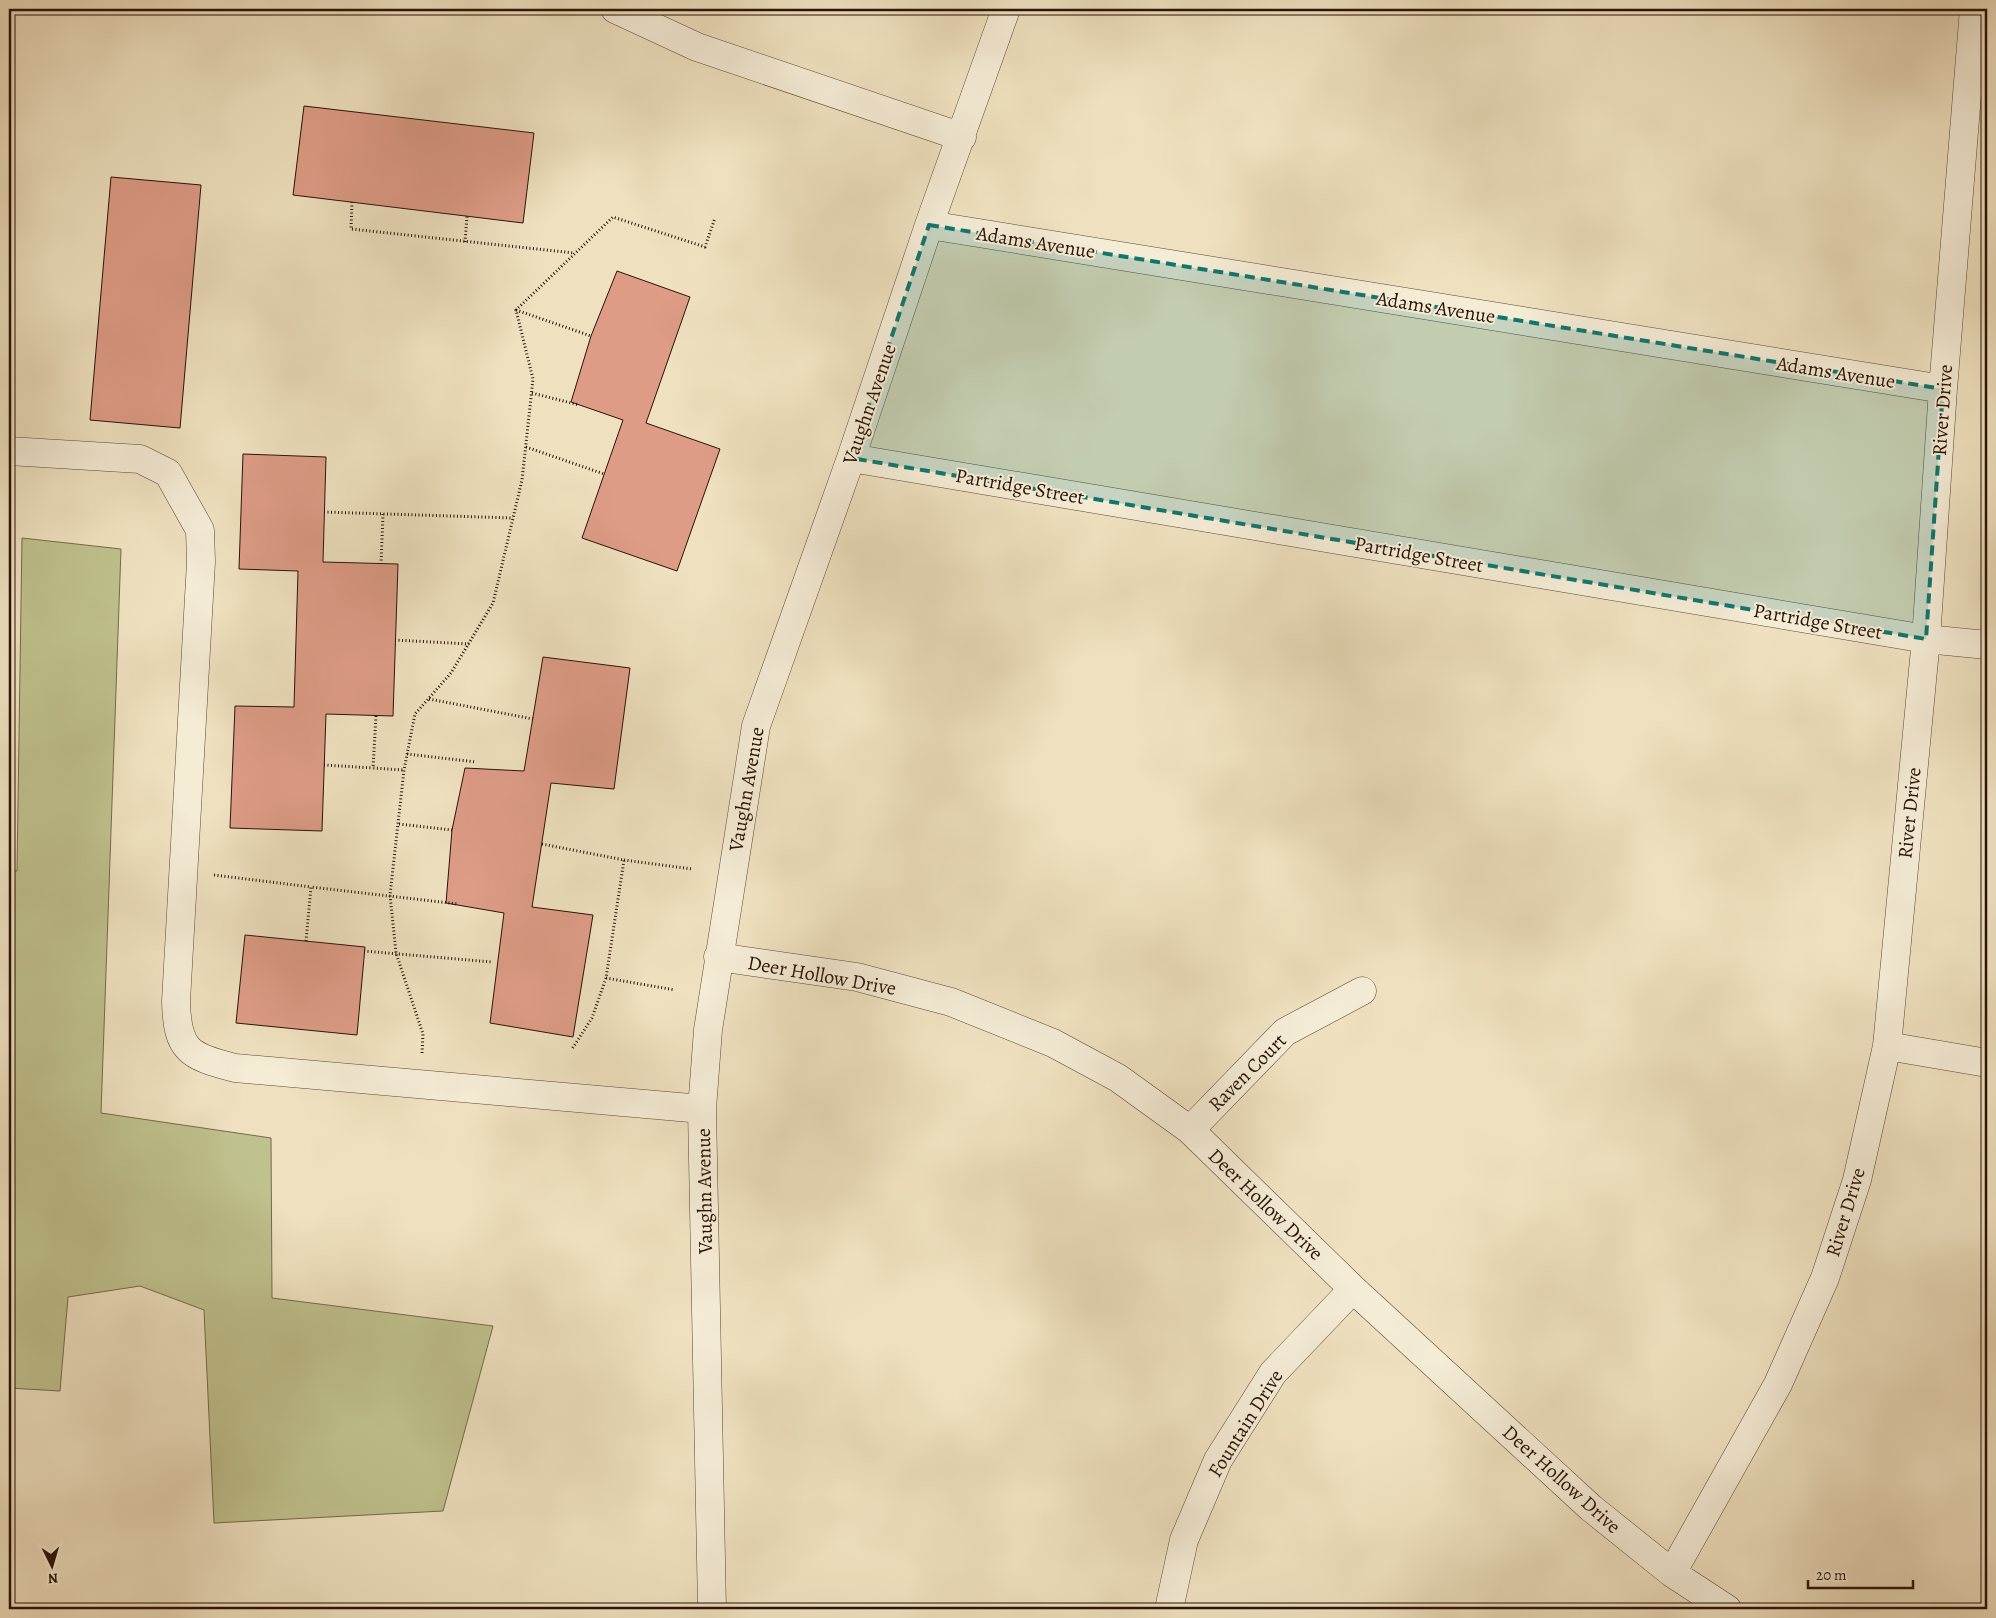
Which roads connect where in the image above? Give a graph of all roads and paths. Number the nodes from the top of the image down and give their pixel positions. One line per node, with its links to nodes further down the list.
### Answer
1 (615, 9): 4 (street)
2 (1006, 9): 4 (street, Vaughn Avenue)
3 (1974, 9): 13 (street, River Drive)
4 (962, 137): 8 (street, Vaughn Avenue)
5 (352, 202): 9 (path)
6 (468, 216): 9 (path)
7 (715, 218): 10 (path)
8 (929, 225): 13 (street, Adams Avenue); 18 (street, Vaughn Avenue)
9 (465, 242): 10 (path)
10 (574, 253): 11 (path)
11 (516, 310): 12 (path); 14 (path)
12 (591, 336)
13 (1943, 389): 24 (street, River Drive)
14 (532, 393): 15 (path); 16 (path)
15 (579, 405)
16 (526, 448): 19 (path); 22 (path)
17 (9, 450): 57 (street)
18 (851, 458): 24 (street, Partridge Street); 48 (street, Vaughn Avenue)
19 (604, 474)
20 (324, 512): 21 (path)
21 (383, 514): 22 (path); 23 (path)
22 (513, 518): 26 (path)
23 (381, 564)
24 (1926, 639): 27 (street, Partridge Street); 53 (street, River Drive)
25 (395, 640): 26 (path)
26 (468, 644): 28 (path)
27 (1987, 644)
28 (428, 698): 30 (path); 31 (path)
29 (376, 716): 34 (path)
30 (533, 719)
31 (408, 754): 32 (path); 35 (path)
32 (476, 762)
33 (324, 765): 34 (path)
34 (373, 768): 35 (path)
35 (404, 770): 36 (path)
36 (399, 824): 37 (path); 43 (path)
37 (452, 830)
38 (542, 844): 39 (path)
39 (624, 860): 40 (path); 50 (path)
40 (692, 870)
41 (211, 875): 42 (path)
42 (311, 887): 43 (path); 45 (path)
43 (390, 895): 44 (path); 47 (path)
44 (458, 904)
45 (306, 941)
46 (364, 951): 47 (path)
47 (396, 953): 49 (path); 55 (path)
48 (718, 957): 57 (street, Vaughn Avenue); 58 (street, Deer Hollow Drive)
49 (492, 962)
50 (606, 978): 51 (path); 54 (path)
51 (675, 990)
52 (1362, 992): 58 (street, Raven Court)
53 (1887, 1046): 56 (street); 60 (street, River Drive)
54 (572, 1049)
55 (422, 1063)
56 (1987, 1063)
57 (702, 1109): 61 (street, Vaughn Avenue)
58 (1190, 1130): 59 (street, Deer Hollow Drive)
59 (1354, 1289): 60 (street, Deer Hollow Drive); 62 (street, Fountain Drive)
60 (1672, 1573): 63 (street, Deer Hollow Drive)
61 (712, 1609)
62 (1169, 1609)
63 (1727, 1609)

